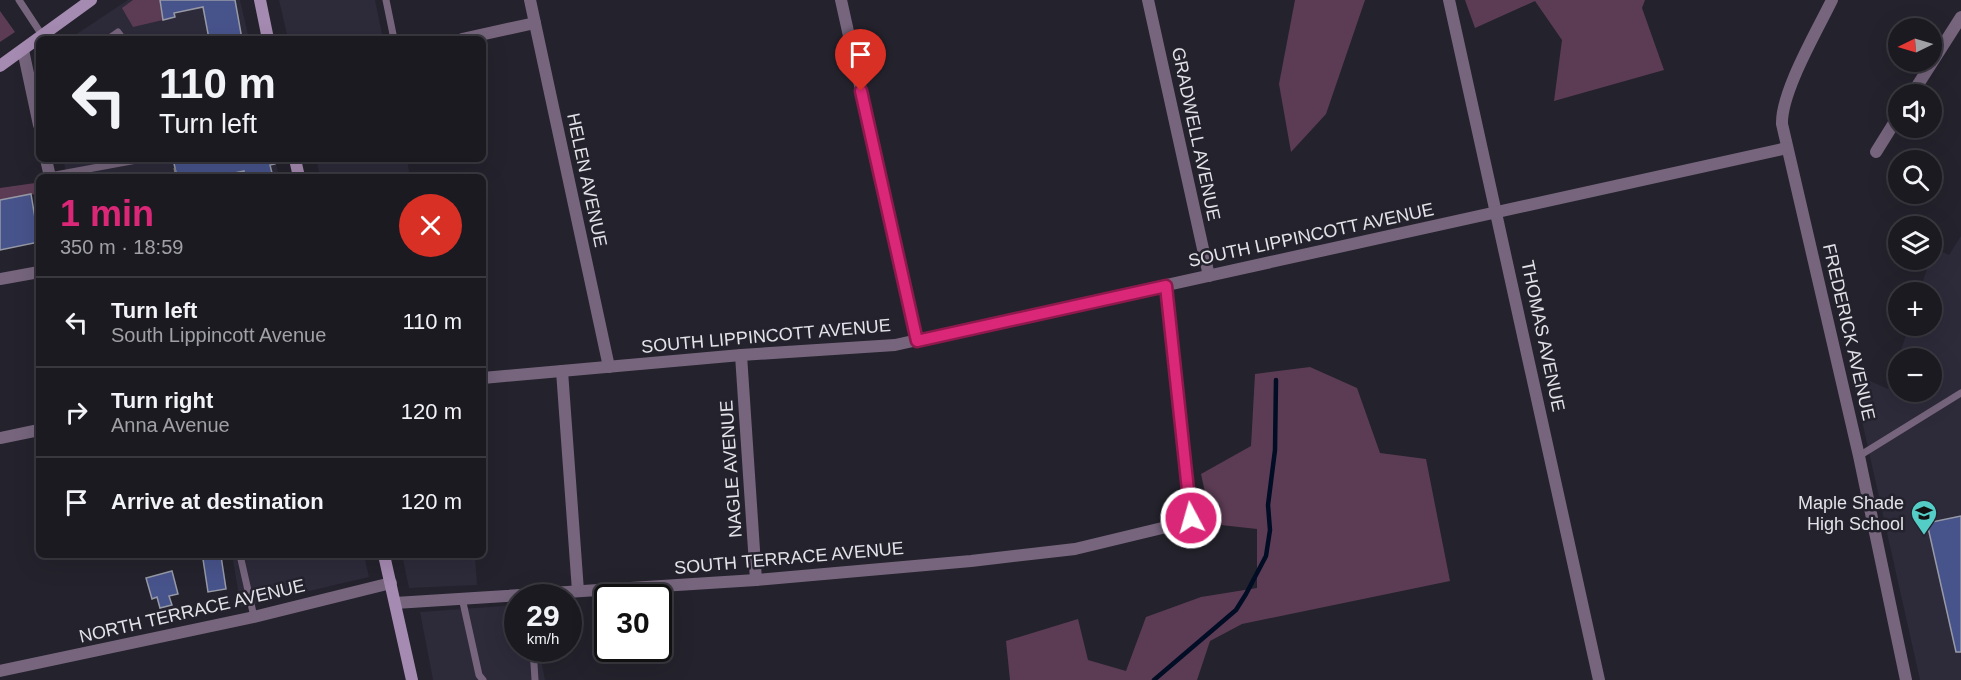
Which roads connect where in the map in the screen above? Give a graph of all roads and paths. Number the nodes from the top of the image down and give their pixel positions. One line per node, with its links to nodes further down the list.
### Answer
1 (19, 0): 12 (lane)
2 (91, 0): 12 (main road)
3 (260, 0): 13 (main road)
4 (386, 0): 14 (lane)
5 (530, 0): 11 (street, HELEN AVENUE)
6 (841, 0): 31 (street)
7 (1149, 0): 28 (street, GRADWELL AVENUE)
8 (1449, 0): 26 (street, THOMAS AVENUE)
9 (1832, 0): 22 (street, FREDERICK AVENUE)
10 (1961, 17): 19 (street)
11 (535, 23): 15 (street); 33 (street, HELEN AVENUE)
12 (42, 35)
13 (267, 36)
14 (393, 36)
15 (476, 36)
16 (36, 40): 17 (main road)
17 (22, 50): 18 (main road); 20 (street)
18 (0, 66)
19 (1918, 84)
20 (36, 112)
21 (1888, 133): 23 (street)
22 (1787, 148): 26 (street, SOUTH LIPPINCOTT AVENUE); 39 (street, FREDERICK AVENUE)
23 (1876, 152)
24 (127, 162): 25 (lane)
25 (65, 174)
26 (1498, 213): 28 (street, SOUTH LIPPINCOTT AVENUE); 55 (street, THOMAS AVENUE)
27 (36, 273): 29 (street)
28 (1209, 276): 30 (street, SOUTH LIPPINCOTT AVENUE)
29 (0, 279)
30 (1166, 286): 31 (street, SOUTH LIPPINCOTT AVENUE); 42 (street, SOUTH TERRACE AVENUE)
31 (917, 341): 32 (street, SOUTH LIPPINCOTT AVENUE)
32 (741, 355): 33 (street, SOUTH LIPPINCOTT AVENUE); 42 (street, NAGLE AVENUE)
33 (609, 367): 34 (street, SOUTH LIPPINCOTT AVENUE)
34 (562, 371): 35 (street, SOUTH LIPPINCOTT AVENUE); 44 (street)
35 (486, 378)
36 (1961, 393): 39 (lane)
37 (36, 431): 38 (street)
38 (0, 438)
39 (1859, 456): 56 (street, FREDERICK AVENUE)
40 (241, 558): 49 (lane)
41 (385, 558): 43 (main road)
42 (756, 580): 45 (street, SOUTH TERRACE AVENUE)
43 (390, 583): 48 (main road); 49 (street, NORTH TERRACE AVENUE)
44 (577, 584)
45 (582, 591)
46 (504, 597): 47 (street, SOUTH TERRACE AVENUE)
47 (462, 598): 48 (street, SOUTH TERRACE AVENUE); 53 (lane)
48 (395, 603): 52 (main road)
49 (254, 617): 51 (street, NORTH TERRACE AVENUE)
50 (534, 662): 54 (lane)
51 (0, 671)
52 (412, 680)
53 (483, 680)
54 (535, 680)
55 (1599, 680)
56 (1906, 680)

